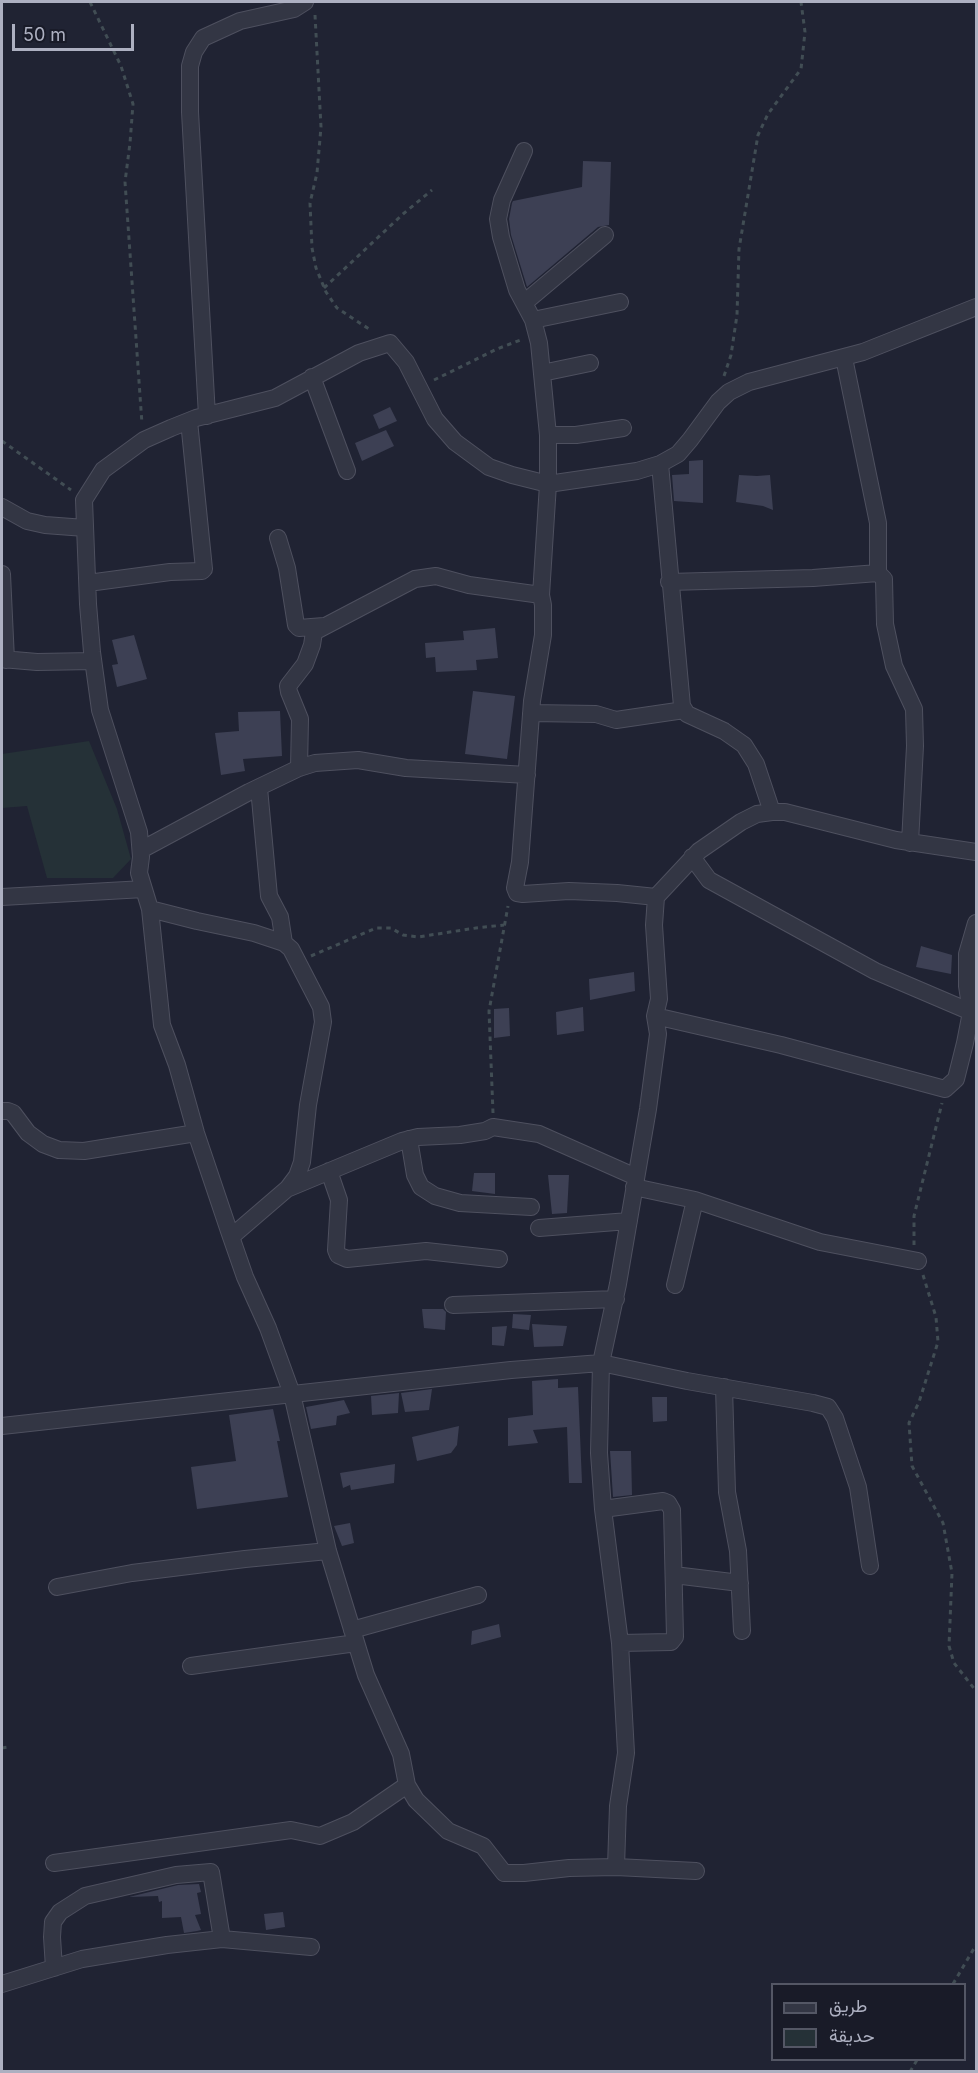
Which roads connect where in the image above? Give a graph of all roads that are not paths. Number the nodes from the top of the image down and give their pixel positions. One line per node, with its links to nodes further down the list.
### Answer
1 (310, 7): 12 (street)
2 (524, 151): 5 (street)
3 (605, 235): 5 (street)
4 (620, 302): 7 (street)
5 (524, 303): 7 (street)
6 (976, 307): 8 (street)
7 (535, 327): 10 (street)
8 (844, 358): 16 (street); 22 (street)
9 (590, 363): 10 (street)
10 (542, 373): 15 (street)
11 (312, 377): 12 (street); 17 (street); 18 (street)
12 (207, 416): 13 (street)
13 (189, 421): 20 (street); 25 (street)
14 (623, 428): 15 (street)
15 (548, 435): 18 (street)
16 (660, 464): 18 (street); 24 (street)
17 (347, 471)
18 (548, 484): 26 (street)
19 (2, 507): 20 (street)
20 (85, 528): 25 (street)
21 (278, 538): 27 (street)
22 (878, 573): 24 (street); 36 (street)
23 (2, 574): 28 (street)
24 (669, 582): 30 (street)
25 (88, 583): 29 (street)
26 (541, 595): 27 (street); 31 (street)
27 (324, 626): 32 (street)
28 (4, 659): 29 (street)
29 (93, 661): 37 (street)
30 (684, 710): 31 (street); 35 (street)
31 (531, 713): 33 (street)
32 (299, 768): 33 (street); 34 (street)
33 (527, 774): 42 (street)
34 (259, 788): 37 (street); 45 (street)
35 (772, 812): 36 (street); 39 (street)
36 (910, 843): 38 (street)
37 (141, 850): 40 (street)
38 (976, 852)
39 (692, 857): 42 (street); 46 (street)
40 (144, 889): 41 (street); 43 (street)
41 (2, 897)
42 (656, 897): 47 (street)
43 (150, 909): 45 (street); 49 (street)
44 (976, 923): 46 (street)
45 (284, 943): 53 (street)
46 (974, 1013): 47 (street)
47 (655, 1016): 52 (street)
48 (2, 1111): 49 (street)
49 (196, 1132): 58 (street)
50 (409, 1139): 51 (street); 52 (street); 55 (street)
51 (329, 1171): 53 (street); 59 (street)
52 (635, 1182): 54 (street); 56 (street)
53 (288, 1188): 58 (street)
54 (695, 1200): 60 (street); 61 (street)
55 (531, 1207)
56 (629, 1221): 57 (street); 62 (street)
57 (539, 1228)
58 (231, 1237): 66 (street)
59 (499, 1259)
60 (918, 1261)
61 (675, 1285)
62 (616, 1299): 63 (street); 64 (street)
63 (453, 1305)
64 (601, 1363): 65 (street); 66 (street); 68 (street)
65 (724, 1388): 70 (street); 72 (street)
66 (292, 1394): 67 (street); 69 (street)
67 (2, 1426)
68 (603, 1509): 71 (street); 77 (street)
69 (328, 1551): 73 (street); 76 (street)
70 (870, 1566)
71 (674, 1575): 72 (street); 77 (street)
72 (740, 1583): 75 (street)
73 (57, 1587)
74 (478, 1595): 76 (street)
75 (742, 1631)
76 (354, 1637): 78 (street); 79 (street)
77 (620, 1643): 81 (street)
78 (191, 1666)
79 (407, 1785): 80 (street); 81 (street)
80 (54, 1863)
81 (616, 1867): 82 (street)
82 (696, 1871)
83 (222, 1939): 84 (street); 85 (street); 85 (street)
84 (311, 1947)
85 (54, 1968): 86 (street)
86 (2, 1984)

